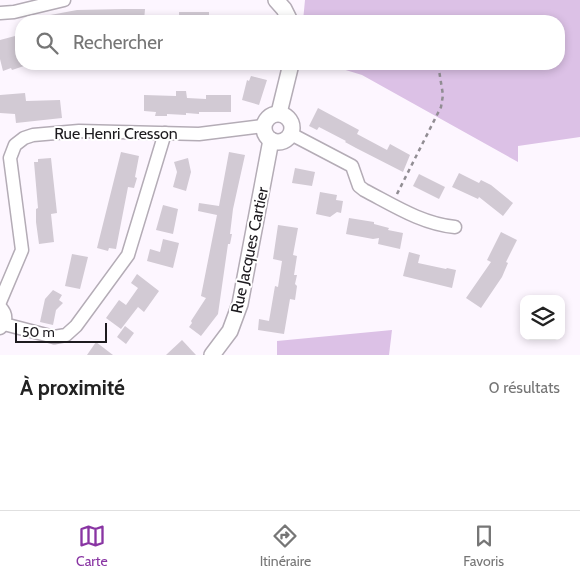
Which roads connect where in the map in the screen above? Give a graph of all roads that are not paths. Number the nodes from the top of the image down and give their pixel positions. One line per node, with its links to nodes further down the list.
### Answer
1 (64, 0): 3 (street)
2 (276, 0): 4 (street)
3 (0, 13)
4 (287, 15)
5 (290, 70): 6 (street)
6 (279, 113): 7 (street); 9 (street)
7 (264, 126): 8 (street, Rue Henri Cresson); 10 (street)
8 (165, 133): 12 (street, Rue Henri Cresson); 14 (street)
9 (291, 134): 10 (street); 11 (street)
10 (270, 140): 15 (street, Rue Jacques Cartier)
11 (455, 228)
12 (0, 302)
13 (0, 307): 14 (street)
14 (2, 326)
15 (212, 355)

